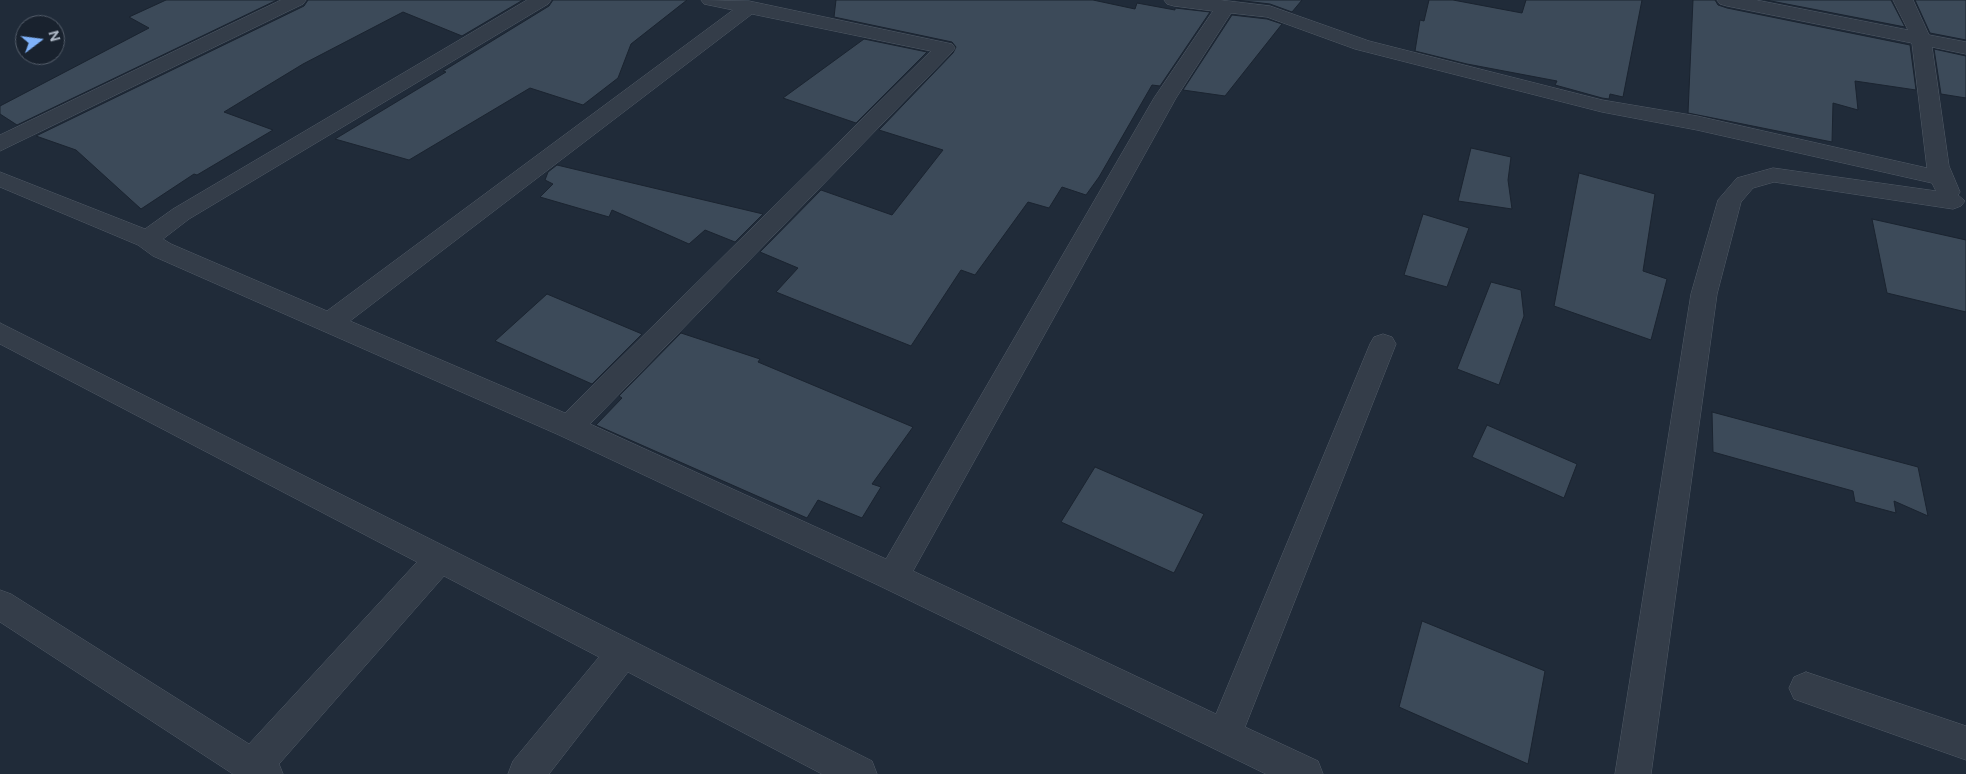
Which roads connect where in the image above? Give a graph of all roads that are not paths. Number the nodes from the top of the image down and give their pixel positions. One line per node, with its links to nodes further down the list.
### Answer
1 (296, 0): 11 (street)
2 (541, 0): 14 (street)
3 (712, 0): 7 (street)
4 (1174, 0): 8 (street)
5 (1727, 0): 9 (street)
6 (1904, 0): 9 (street)
7 (749, 7): 15 (street); 18 (street)
8 (1225, 7): 13 (street); 20 (street)
9 (1921, 38): 10 (street); 13 (street)
10 (1966, 48)
11 (0, 144)
12 (0, 179): 14 (street)
13 (1954, 197): 30 (street)
14 (147, 240): 15 (street)
15 (330, 323): 18 (street)
16 (0, 332): 19 (street)
17 (1383, 344): 24 (street)
18 (569, 427): 20 (street)
19 (440, 559): 22 (street); 26 (street)
20 (893, 577): 24 (street)
21 (0, 604): 26 (street)
22 (623, 653): 27 (street); 28 (street)
23 (1806, 688): 25 (street)
24 (1224, 736): 29 (street)
25 (1966, 743)
26 (259, 770)
27 (526, 774)
28 (859, 774)
29 (1305, 774)
30 (1633, 774)

